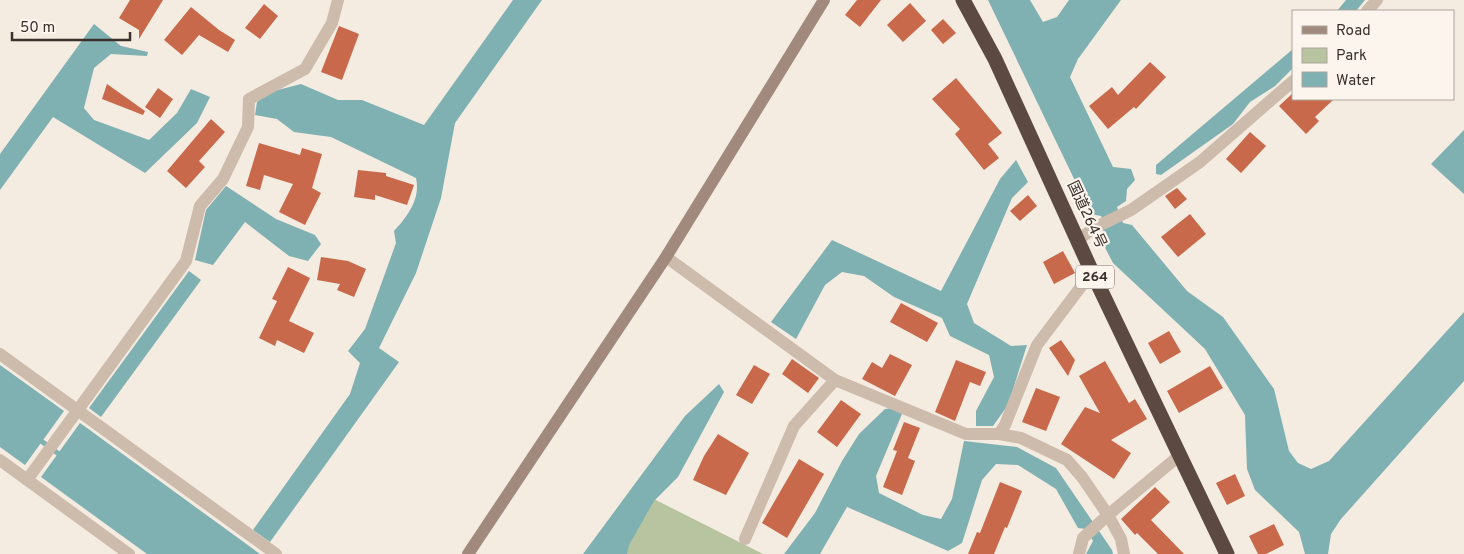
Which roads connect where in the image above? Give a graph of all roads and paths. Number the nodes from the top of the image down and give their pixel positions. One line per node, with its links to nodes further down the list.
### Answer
1 (338, 0): 12 (street)
2 (824, 0): 8 (street)
3 (963, 0): 7 (highway, 国道264号 / 264)
4 (1377, 0): 5 (street)
5 (1368, 10)
6 (1292, 82): 7 (street)
7 (1078, 240): 9 (highway, 国道264号 / 264)
8 (666, 257): 11 (street); 21 (street)
9 (1092, 272): 13 (street); 14 (highway, 国道264号 / 264)
10 (0, 354): 12 (street)
11 (835, 380): 13 (street); 18 (street)
12 (77, 409): 16 (street); 20 (street)
13 (999, 434): 17 (street)
14 (1180, 455): 17 (street); 24 (highway, 国道264号 / 264)
15 (0, 460): 16 (street)
16 (27, 480): 19 (street)
17 (1108, 515): 22 (street); 23 (street)
18 (745, 539)
19 (129, 554)
20 (276, 554)
21 (468, 554)
22 (1079, 554)
23 (1124, 554)
24 (1226, 554)

